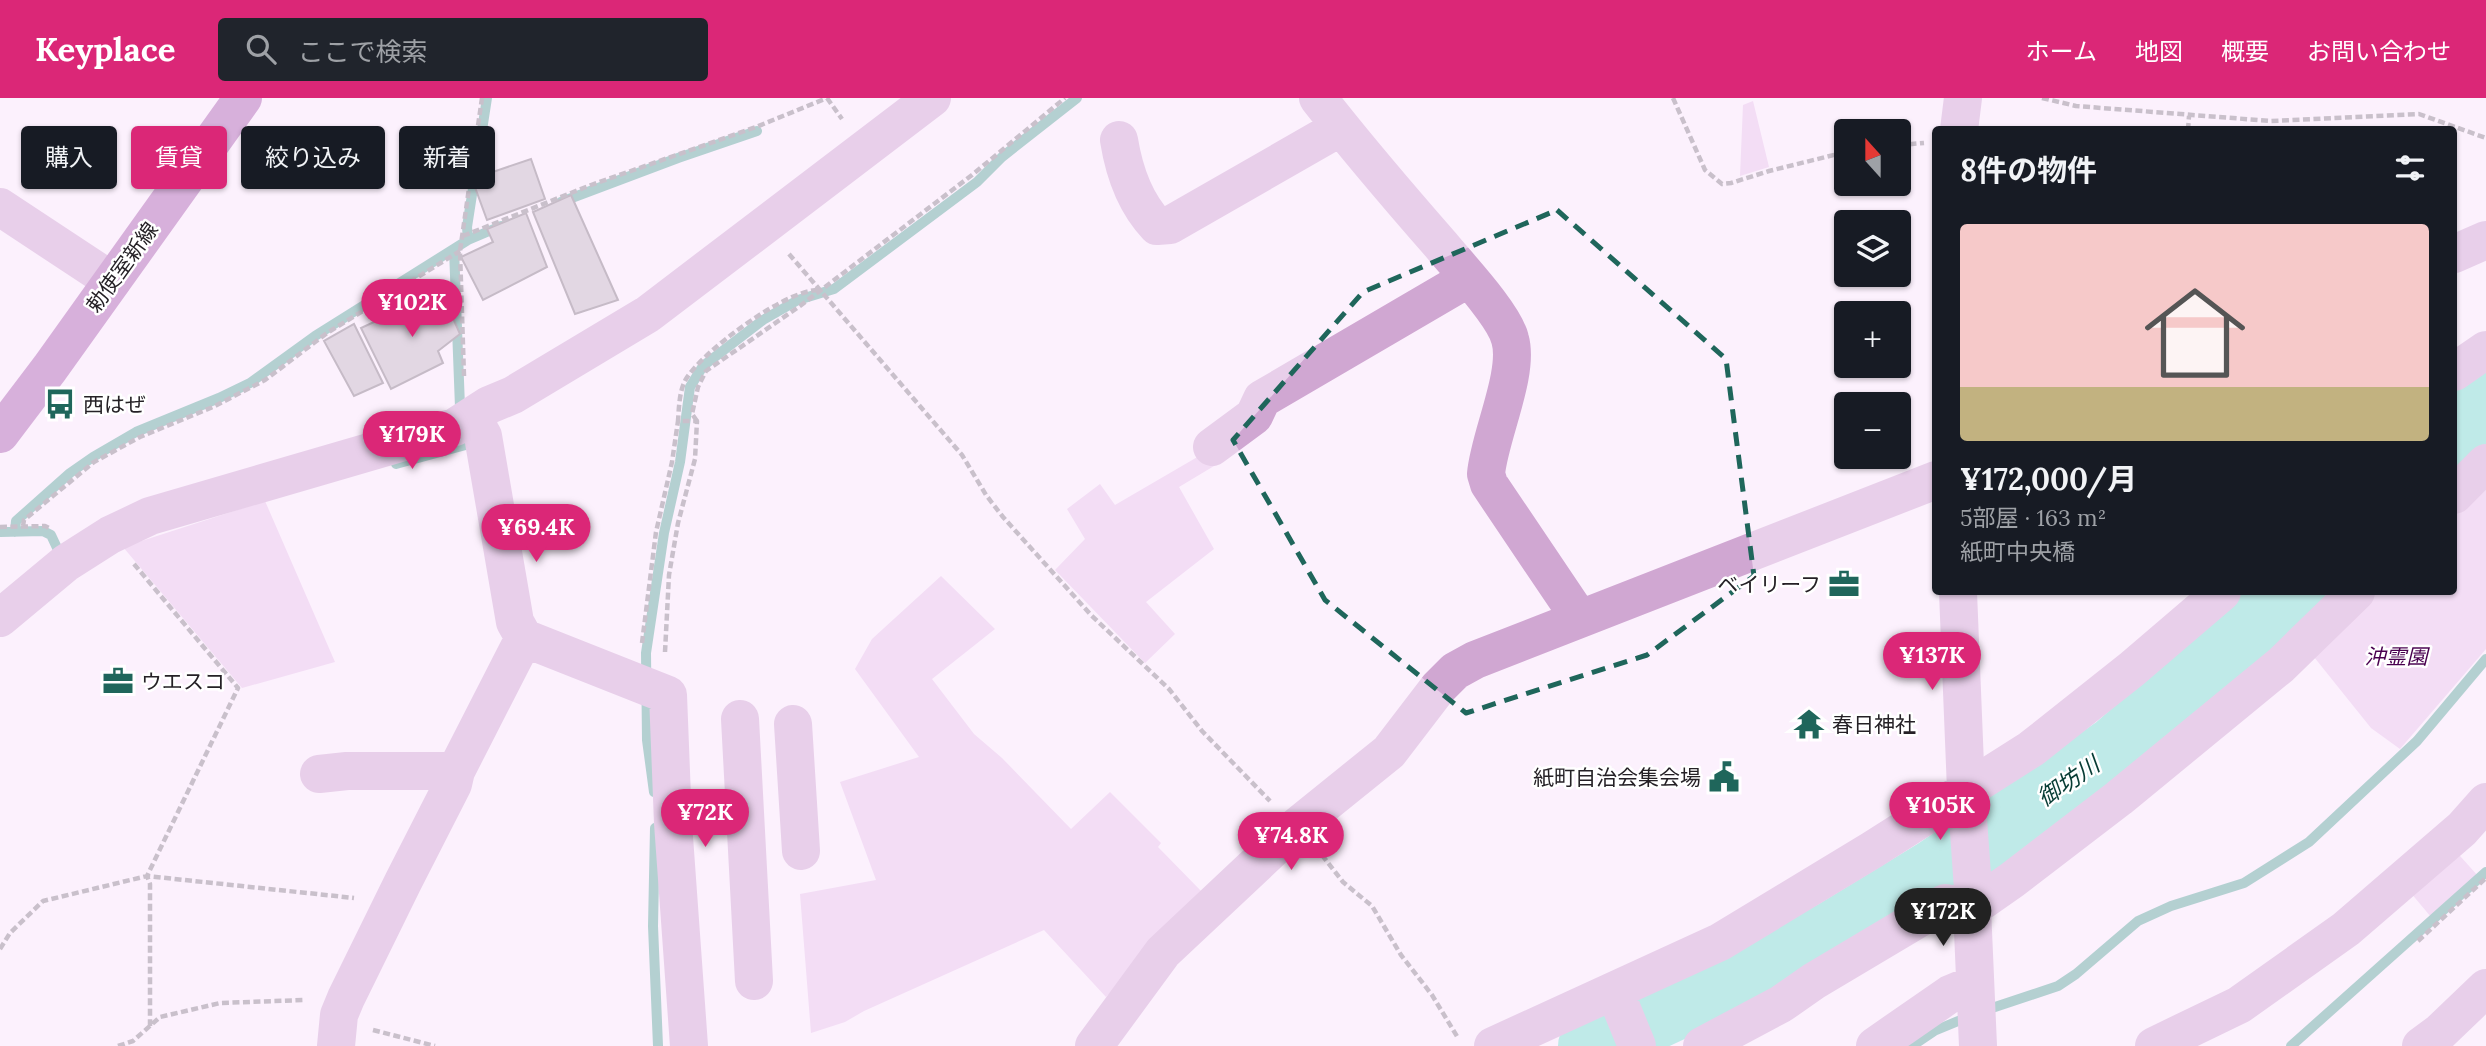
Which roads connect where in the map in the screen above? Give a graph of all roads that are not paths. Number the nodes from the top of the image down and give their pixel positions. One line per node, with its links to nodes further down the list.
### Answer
1 (243, 98): 11 (main road, 勅使室新線)
2 (932, 98): 14 (street)
3 (1963, 98): 5 (street)
4 (1329, 113): 6 (street); 10 (street)
5 (1960, 126)
6 (1119, 140)
7 (0, 207): 11 (street)
8 (2486, 240): 9 (street)
9 (2457, 253)
10 (1469, 278): 16 (street); 24 (street)
11 (112, 281): 15 (main road, 勅使室新線)
12 (2486, 351): 13 (street)
13 (2457, 370)
14 (472, 416): 23 (street); 25 (street)
15 (0, 434)
16 (1212, 447)
17 (2486, 463): 19 (street)
18 (1932, 482): 24 (street)
19 (2457, 492)
20 (1958, 595): 30 (street)
21 (2218, 595): 30 (street)
22 (2353, 595): 33 (street)
23 (0, 618)
24 (1580, 619): 40 (street)
25 (524, 638): 28 (street); 39 (street)
26 (740, 719): 34 (street)
27 (793, 724): 32 (street)
28 (456, 771): 29 (street); 38 (street)
29 (319, 774)
30 (1966, 790): 33 (street); 36 (street)
31 (2486, 802): 45 (street)
32 (801, 851)
33 (1972, 898): 37 (street); 43 (street)
34 (754, 981)
35 (2486, 988): 46 (street)
36 (1615, 992): 41 (street); 42 (street)
37 (1976, 1016): 44 (street)
38 (340, 1022)
39 (689, 1046)
40 (1094, 1046)
41 (1493, 1046)
42 (1637, 1046)
43 (1702, 1046)
44 (1875, 1046)
45 (2154, 1046)
46 (2421, 1046)

